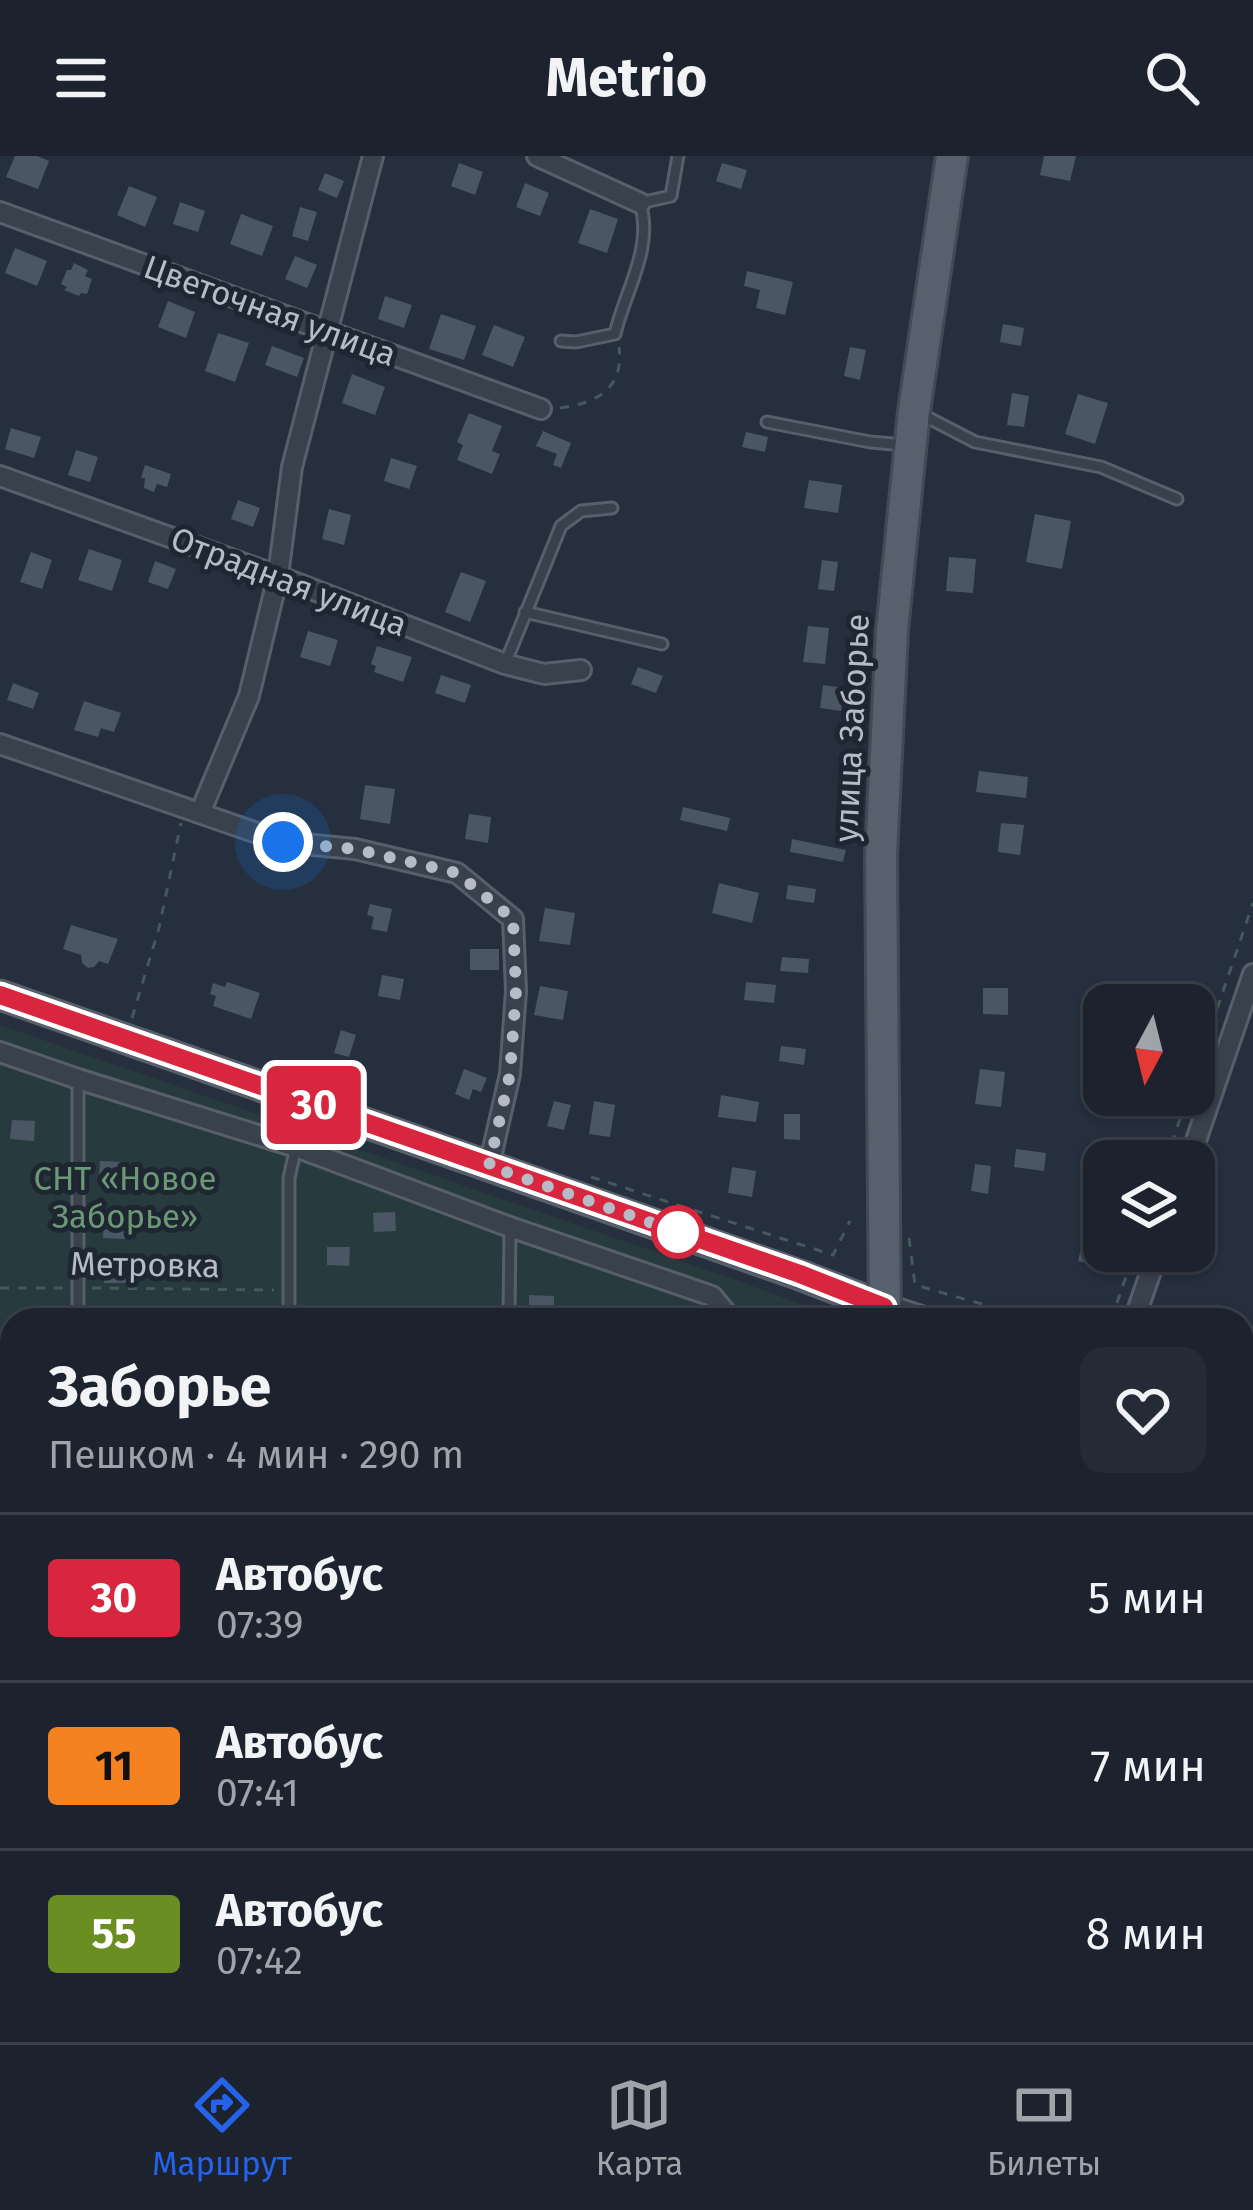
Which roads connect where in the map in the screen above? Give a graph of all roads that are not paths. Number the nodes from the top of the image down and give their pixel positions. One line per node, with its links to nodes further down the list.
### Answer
1 (373, 156): 7 (street)
2 (539, 156): 5 (street)
3 (678, 156): 5 (lane)
4 (952, 156): 10 (main road, улица Заборье)
5 (640, 203): 8 (lane)
6 (0, 212): 7 (street, Цветочная улица)
7 (327, 333): 9 (street, Цветочная улица); 16 (street)
8 (561, 340)
9 (541, 409)
10 (914, 411): 12 (main road, улица Заборье); 14 (lane)
11 (767, 422): 12 (lane)
12 (910, 446): 38 (main road, улица Заборье)
13 (0, 476): 16 (street, Отрадная улица)
14 (1177, 500)
15 (611, 508): 17 (lane)
16 (278, 577): 19 (street, Отрадная улица); 22 (street)
17 (525, 612): 18 (lane); 19 (lane)
18 (662, 644)
19 (505, 664): 20 (street, Отрадная улица)
20 (581, 670)
21 (0, 744): 22 (street)
22 (192, 810): 30 (street)
23 (1253, 974): 28 (street)
24 (0, 995): 27 (main road)
25 (0, 1052): 26 (street)
26 (78, 1079): 29 (street); 33 (lane)
27 (299, 1100): 29 (lane); 30 (main road)
28 (1196, 1140)
29 (296, 1147): 31 (street); 34 (lane)
30 (489, 1166): 37 (main road)
31 (510, 1227): 35 (lane); 36 (street)
32 (1151, 1272): 39 (street)
33 (78, 1308)
34 (289, 1308)
35 (509, 1308)
36 (722, 1308)
37 (867, 1308)
38 (883, 1308)
39 (1138, 1308)

